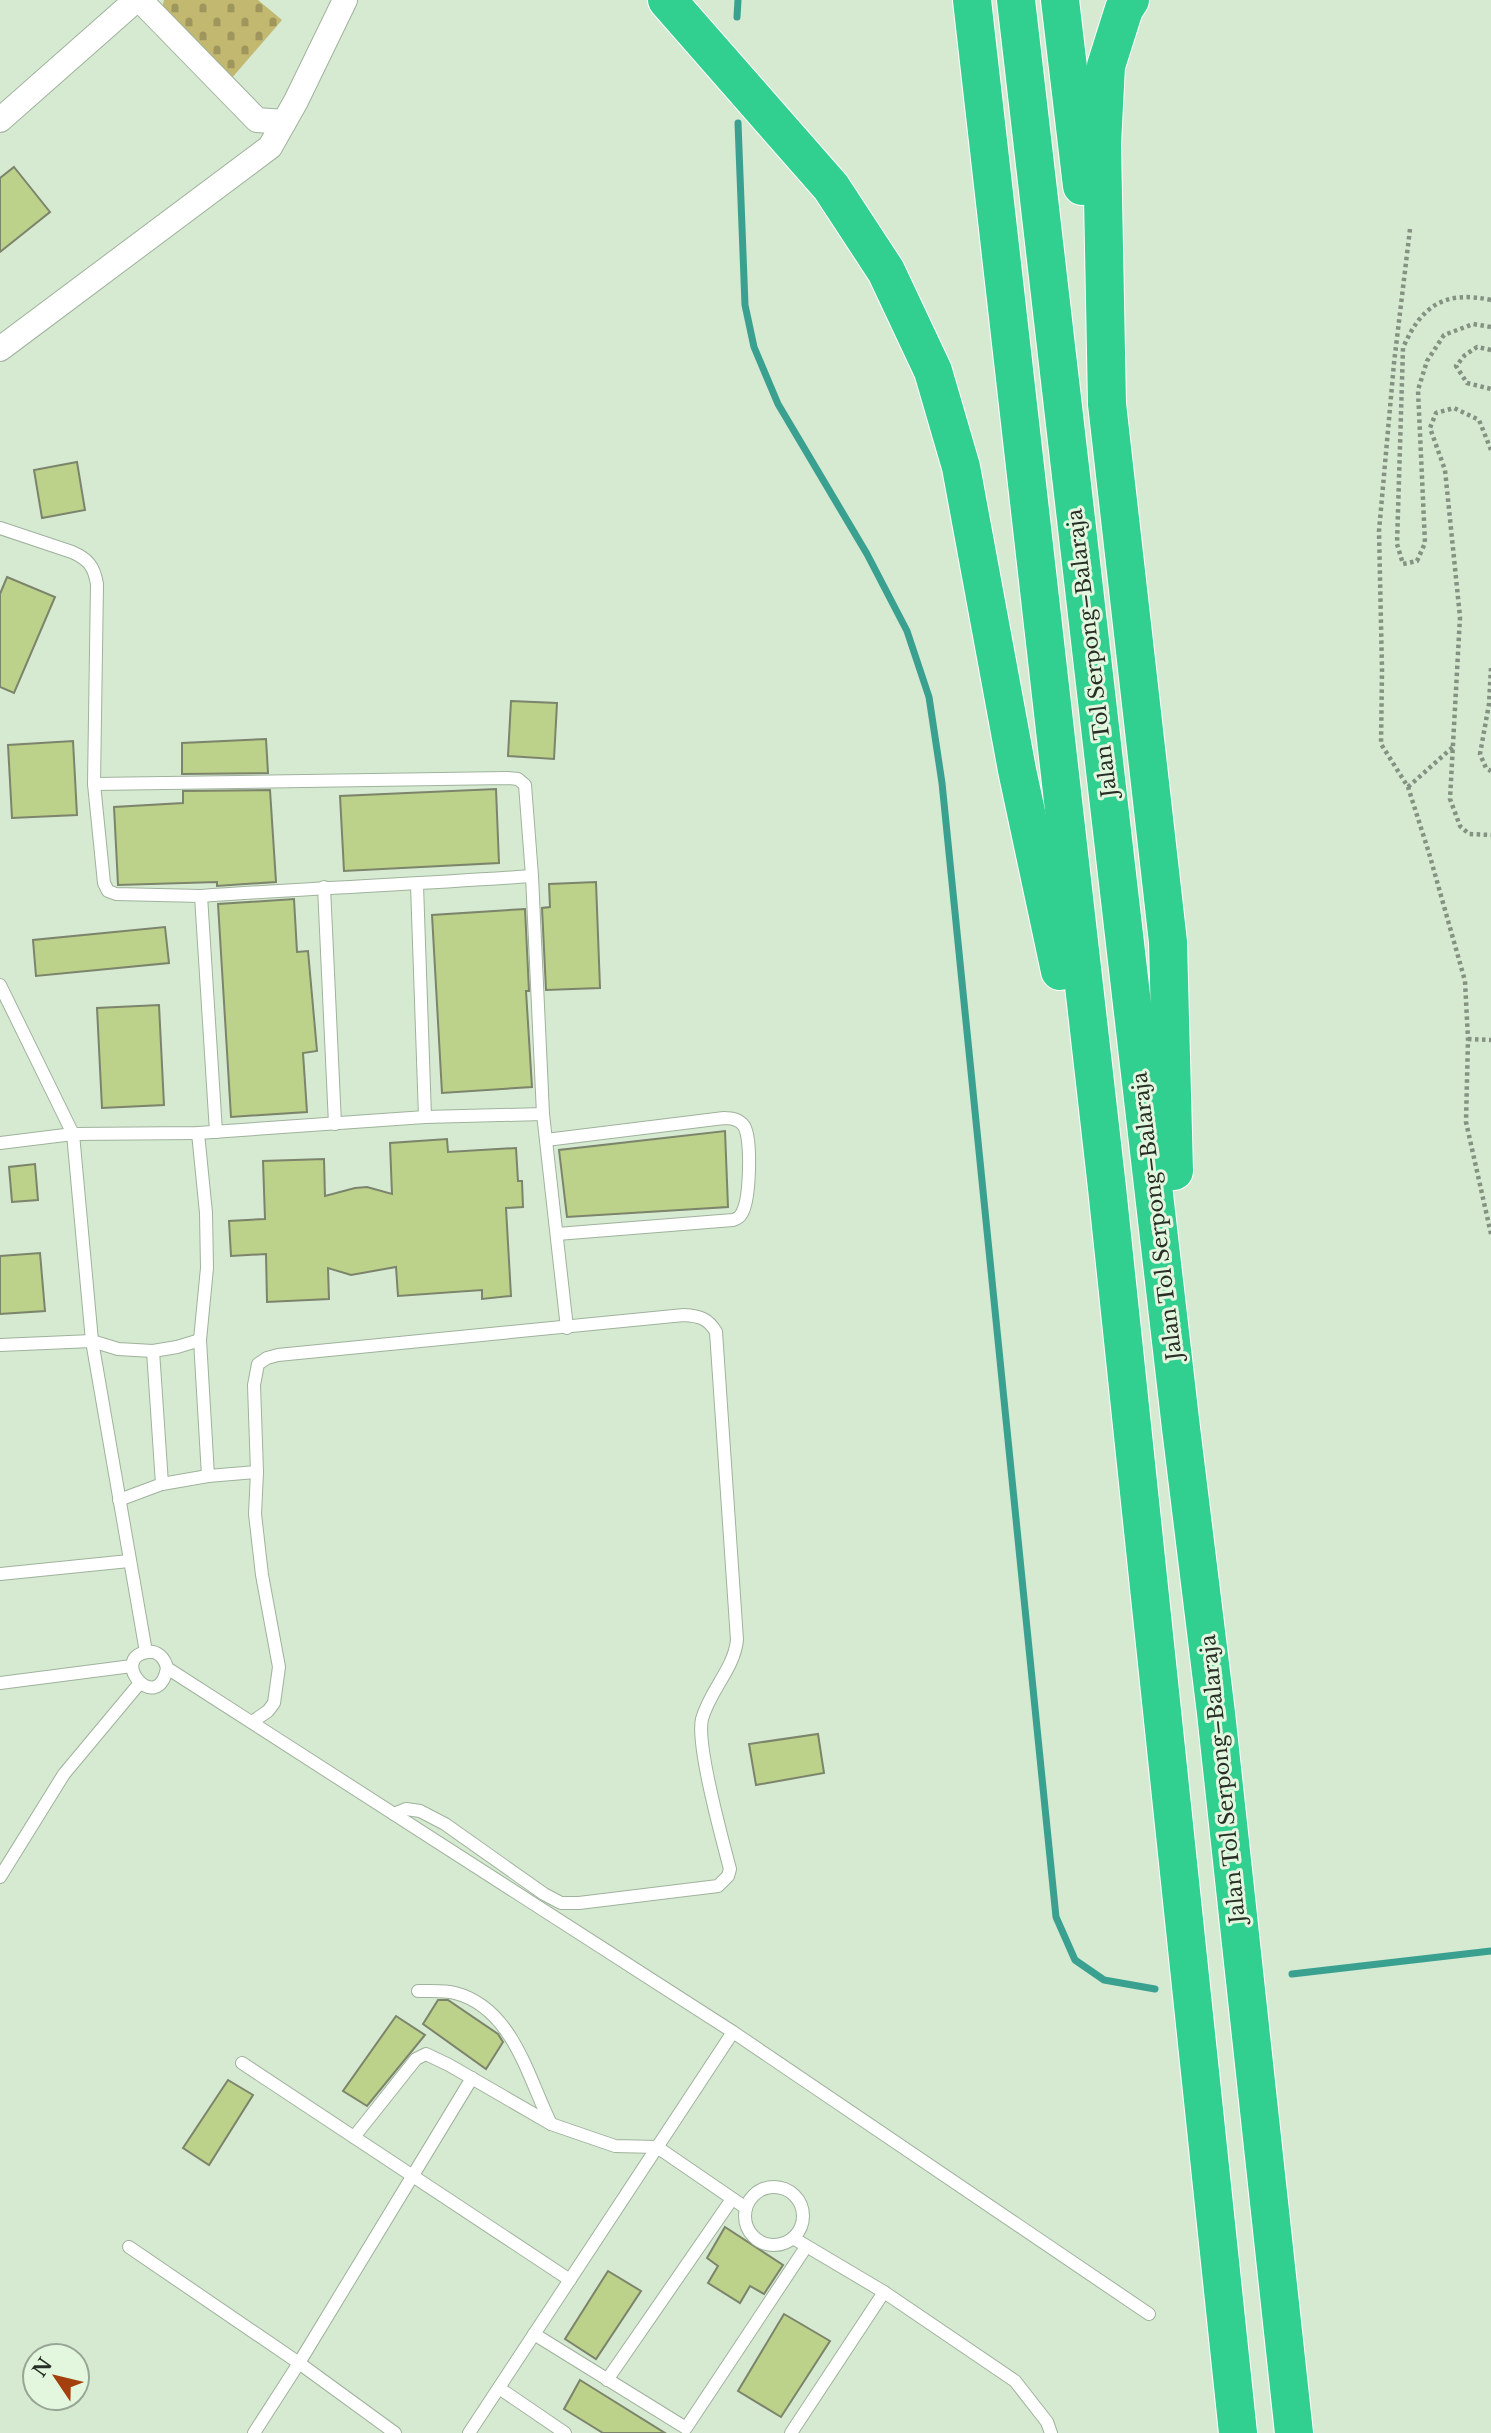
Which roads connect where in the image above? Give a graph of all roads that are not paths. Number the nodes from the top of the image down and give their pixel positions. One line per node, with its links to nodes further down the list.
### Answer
1 (138, 0): 8 (street); 9 (street)
2 (345, 0): 9 (street)
3 (972, 0): 27 (highway)
4 (1016, 0): 34 (highway, Jalan Tol Serpong–Balaraja)
5 (1060, 0): 11 (highway)
6 (1130, 0): 11 (highway)
7 (672, 9): 27 (highway)
8 (0, 120)
9 (284, 122): 10 (street)
10 (0, 349)
11 (1107, 404): 34 (highway)
12 (0, 528): 13 (lane)
13 (94, 784): 14 (lane); 17 (lane)
14 (532, 876): 15 (lane); 19 (lane)
15 (417, 884): 16 (lane); 20 (lane)
16 (324, 887): 17 (lane); 21 (lane)
17 (201, 896): 22 (lane)
18 (0, 985): 24 (lane)
19 (543, 1114): 20 (lane); 25 (lane)
20 (425, 1117): 21 (lane)
21 (335, 1124): 22 (lane)
22 (216, 1132): 23 (lane)
23 (198, 1133): 24 (lane); 30 (lane)
24 (73, 1134): 26 (lane); 31 (lane)
25 (546, 1140): 28 (lane); 28 (lane)
26 (0, 1143)
27 (1107, 1188): 76 (highway)
28 (557, 1234): 29 (lane)
29 (567, 1328): 35 (lane); 47 (lane)
30 (200, 1340): 33 (lane); 36 (lane)
31 (92, 1341): 32 (lane); 33 (lane); 38 (lane)
32 (0, 1345)
33 (153, 1351): 37 (lane)
34 (1181, 1428): 77 (highway, Jalan Tol Serpong–Balaraja)
35 (257, 1472): 36 (lane); 46 (lane)
36 (208, 1476): 37 (lane)
37 (162, 1484): 38 (lane)
38 (120, 1500): 39 (lane)
39 (129, 1561): 40 (lane); 41 (lane)
40 (0, 1574)
41 (146, 1652): 42 (lane); 43 (lane)
42 (132, 1666): 44 (lane); 45 (lane)
43 (167, 1668): 45 (lane); 46 (lane)
44 (0, 1683)
45 (139, 1684): 48 (lane)
46 (252, 1722): 47 (lane)
47 (394, 1814): 50 (lane)
48 (0, 1877)
49 (418, 1990): 53 (lane)
50 (733, 2032): 55 (lane); 64 (lane)
51 (242, 2063): 54 (lane)
52 (472, 2078): 53 (lane); 54 (lane); 56 (lane)
53 (551, 2124): 55 (lane)
54 (354, 2137): 56 (lane)
55 (657, 2147): 57 (lane); 62 (lane)
56 (413, 2176): 62 (lane); 66 (lane)
57 (732, 2199): 58 (lane); 67 (lane)
58 (746, 2208): 59 (lane); 59 (lane)
59 (793, 2238): 60 (lane)
60 (806, 2247): 63 (lane); 69 (lane)
61 (129, 2248): 66 (lane)
62 (570, 2280): 65 (lane)
63 (884, 2292): 74 (lane); 75 (lane)
64 (1149, 2314)
65 (534, 2334): 67 (lane); 68 (lane)
66 (299, 2363): 70 (lane); 71 (lane)
67 (607, 2380): 69 (lane)
68 (499, 2388): 72 (lane); 73 (lane)
69 (684, 2431)
70 (254, 2433)
71 (395, 2433)
72 (469, 2433)
73 (565, 2433)
74 (791, 2433)
75 (1051, 2433)
76 (1238, 2433)
77 (1294, 2433)

